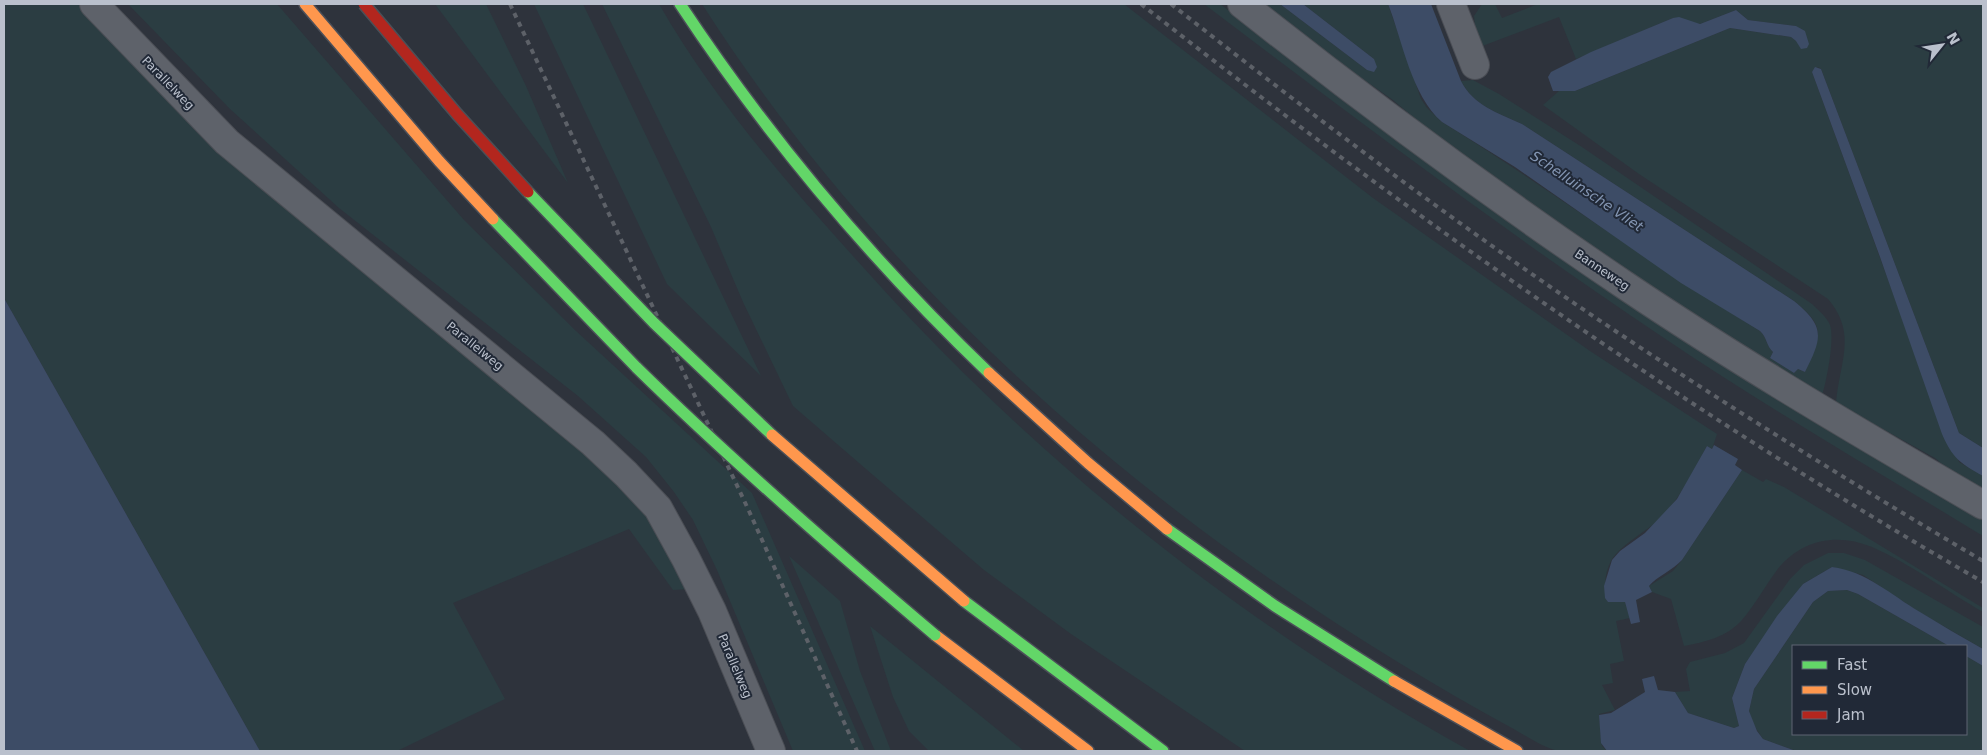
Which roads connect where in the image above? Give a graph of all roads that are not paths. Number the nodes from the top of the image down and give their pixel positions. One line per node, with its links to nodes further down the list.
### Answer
1 (94, 4): 9 (street, Parallelweg)
2 (305, 4): 10 (main road, bridge)
3 (364, 4): 11 (main road, bridge)
4 (680, 4): 12 (main road)
5 (1242, 4): 8 (street, Banneweg)
6 (1451, 4): 7 (street)
7 (1475, 66)
8 (1983, 504)
9 (771, 751)
10 (1088, 751)
11 (1163, 751)
12 (1517, 751)

